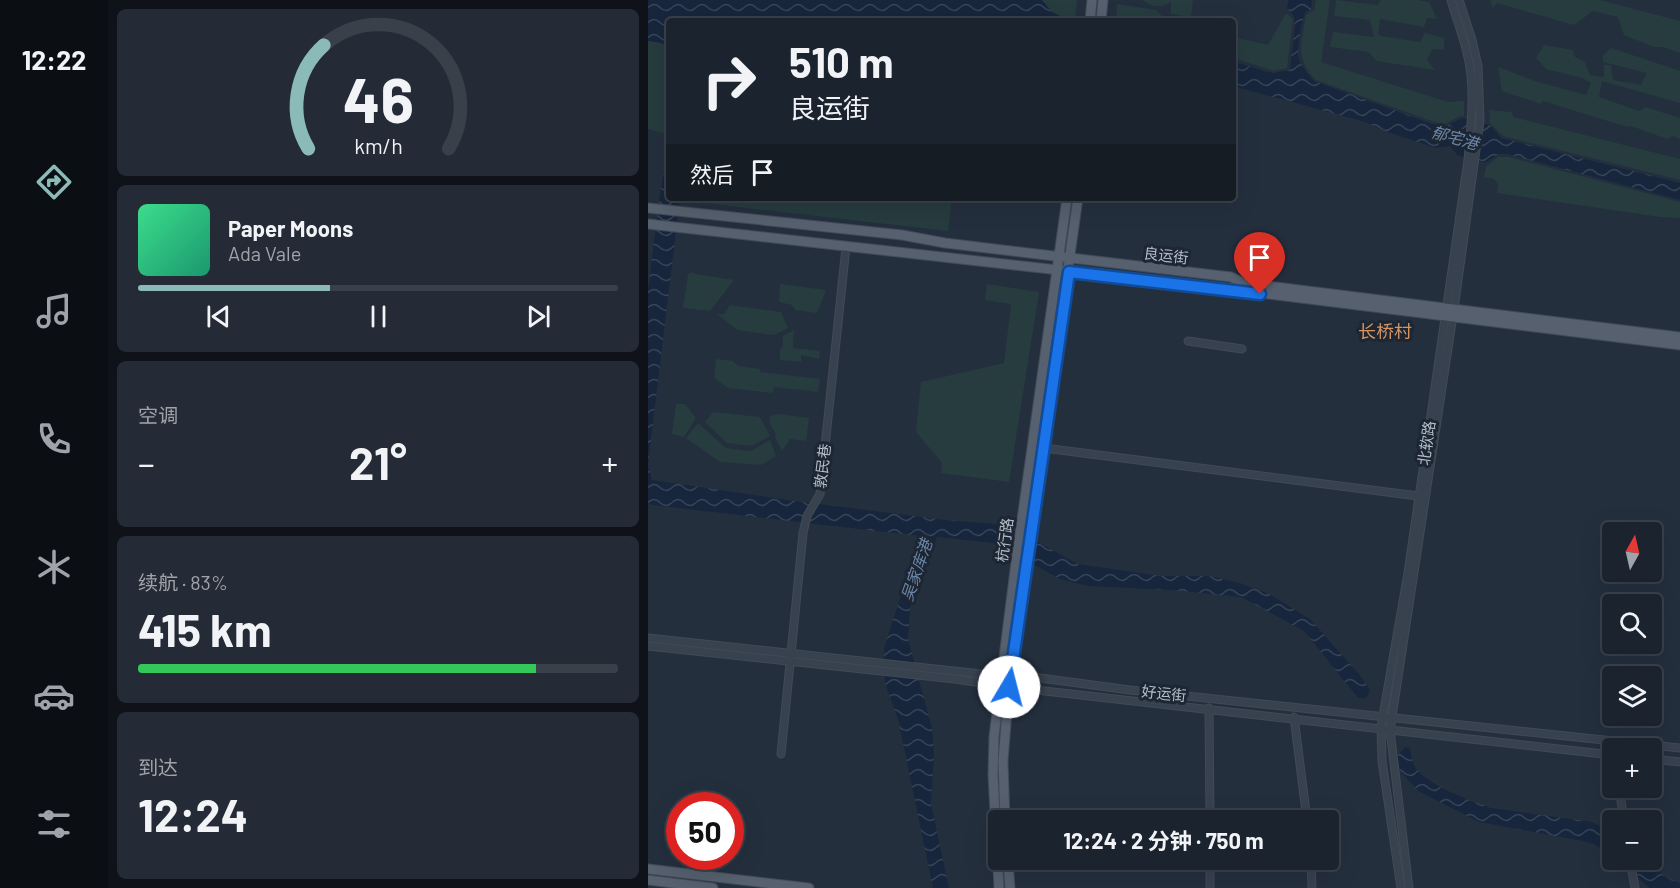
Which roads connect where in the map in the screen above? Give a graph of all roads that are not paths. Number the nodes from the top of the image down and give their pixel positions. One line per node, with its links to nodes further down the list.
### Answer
1 (1092, 0): 5 (main road)
2 (1103, 0): 6 (main road)
3 (1451, 0): 7 (street, 北软路)
4 (1459, 0): 7 (street, 北软路)
5 (1090, 16)
6 (1101, 18)
7 (1476, 120): 17 (street, 北软路)
8 (1067, 201): 13 (main road, 杭行路)
9 (1078, 201): 14 (main road, 杭行路)
10 (653, 208): 13 (main road, 良运街)
11 (648, 224): 12 (main road, 良运街)
12 (846, 247): 15 (main road, 良运街); 26 (street, 敦民巷)
13 (1060, 257): 14 (main road, 良运街); 15 (main road, 杭行路)
14 (1071, 259): 16 (main road, 杭行路); 17 (main road, 良运街)
15 (1058, 270): 16 (main road, 良运街); 28 (main road, 杭行路)
16 (1069, 272): 17 (main road, 良运街); 22 (main road, 杭行路)
17 (1450, 312): 18 (main road, 良运街); 20 (main road, 良运街); 23 (street, 北软路); 32 (street, 北软路)
18 (1680, 337)
19 (1188, 341): 21 (street)
20 (1680, 345)
21 (1242, 349)
22 (1044, 448): 23 (street); 27 (main road, 杭行路)
23 (1418, 496): 30 (street, 北软路)
24 (648, 638): 26 (street, 好运街)
25 (648, 646): 26 (street, 好运街)
26 (790, 657): 28 (street, 好运街); 36 (street, 敦民巷)
27 (1011, 674): 28 (main road, 杭行路); 30 (street, 好运街)
28 (1003, 682): 29 (street, 好运街); 40 (main road, 杭行路); 51 (main road, 杭行路)
29 (1209, 708): 31 (street, 好运街); 41 (street)
30 (1383, 716): 32 (street, 好运街); 33 (street, 北软路)
31 (1294, 717): 33 (street, 好运街); 42 (street)
32 (1392, 717): 34 (street, 北软路); 35 (street, 好运街)
33 (1381, 727): 34 (street, 好运街); 55 (street, 北软路)
34 (1390, 730): 37 (street, 好运街); 56 (street, 北软路)
35 (1680, 748)
36 (781, 754)
37 (1602, 754)
38 (1662, 760): 39 (street)
39 (1680, 762)
40 (1005, 810)
41 (1210, 810)
42 (1305, 810)
43 (648, 869): 50 (main road)
44 (1009, 870): 52 (main road)
45 (1210, 870): 53 (street)
46 (1311, 870): 54 (street)
47 (1632, 870): 57 (street)
48 (648, 880): 49 (main road)
49 (713, 888)
50 (809, 888)
51 (999, 888)
52 (1010, 888)
53 (1210, 888)
54 (1312, 888)
55 (1401, 888)
56 (1409, 888)
57 (1635, 888)

